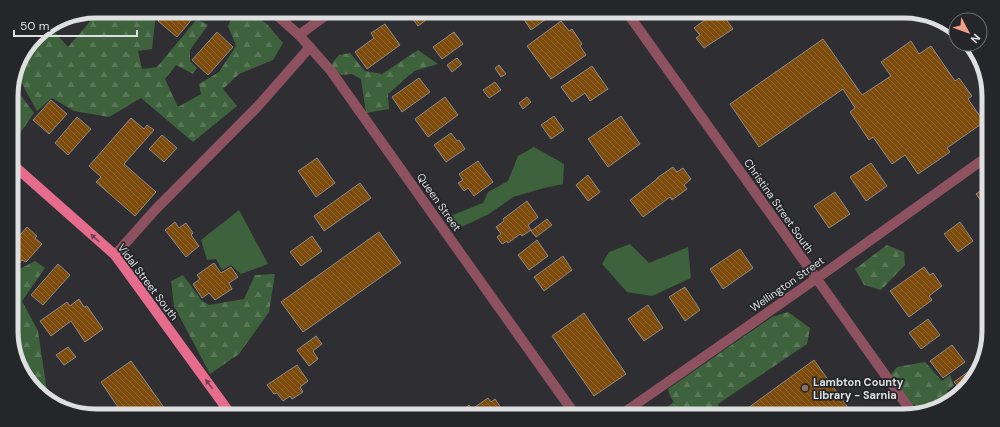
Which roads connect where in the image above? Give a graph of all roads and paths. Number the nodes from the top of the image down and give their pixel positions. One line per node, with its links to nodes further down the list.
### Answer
1 (280, 18): 4 (street, Queen Street)
2 (322, 18): 4 (street)
3 (631, 18): 9 (street, Christina Street South)
4 (299, 35): 5 (street, Queen Street)
5 (310, 47): 8 (street); 11 (street, Queen Street)
6 (982, 160): 9 (street, Wellington Street)
7 (18, 169): 8 (main road, Vidal Street South, one-way to 7)
8 (115, 255): 10 (main road, Vidal Street South, one-way to 8)
9 (816, 279): 12 (street, Wellington Street); 13 (street, Christina Street South)
10 (227, 409)
11 (571, 409)
12 (629, 409)
13 (909, 409)

